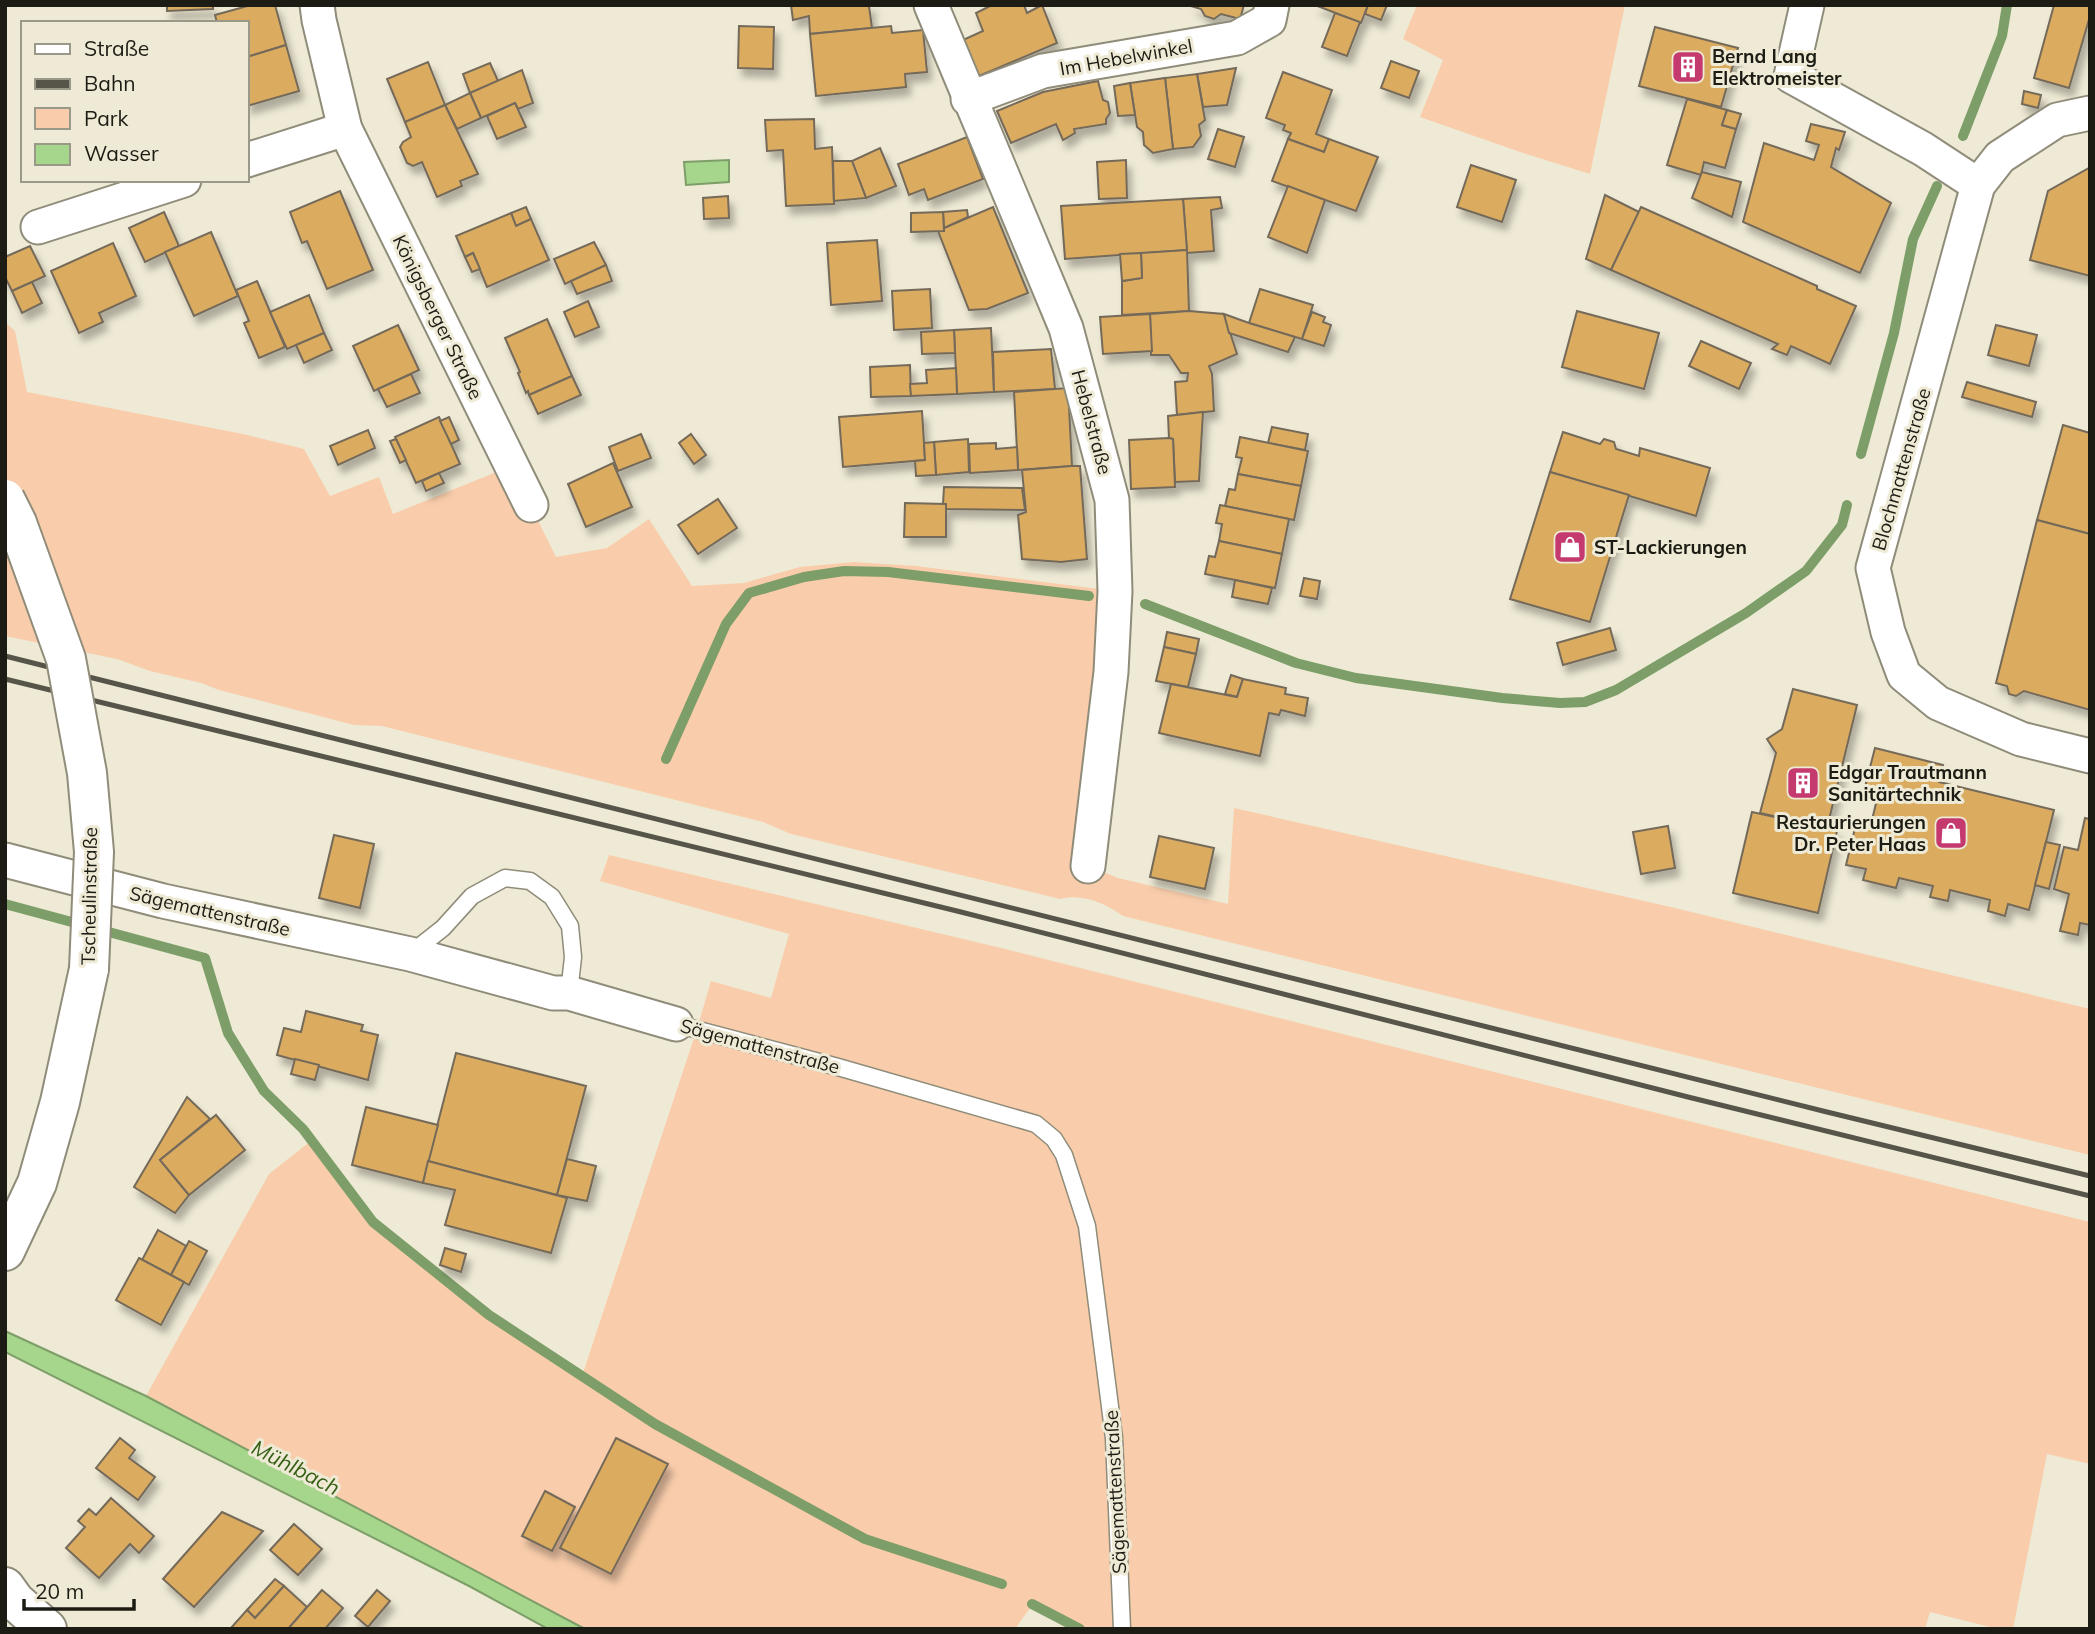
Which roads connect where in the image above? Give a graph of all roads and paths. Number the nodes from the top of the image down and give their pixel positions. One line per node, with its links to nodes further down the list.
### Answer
1 (317, 5): 7 (street, Königsberger Straße)
2 (931, 5): 5 (street, Hebelstraße)
3 (1272, 5): 5 (street, Im Hebelwinkel)
4 (1807, 5): 10 (street)
5 (968, 99): 16 (street, Hebelstraße)
6 (2090, 113): 10 (street, Blochmattenstraße)
7 (345, 129): 8 (street); 13 (street, Königsberger Straße)
8 (248, 160)
9 (178, 182): 11 (street)
10 (1978, 186): 14 (street, Blochmattenstraße)
11 (38, 227)
12 (5, 499): 20 (street, Tscheulinstraße, bridge)
13 (531, 505)
14 (2090, 756)
15 (5, 860): 17 (street, Sägemattenstraße)
16 (1088, 866)
17 (410, 954): 18 (street, Sägemattenstraße); 18 (lane)
18 (569, 993): 19 (street, Sägemattenstraße)
19 (676, 1024): 23 (lane, Sägemattenstraße)
20 (5, 1251)
21 (5, 1587): 22 (street)
22 (47, 1629)
23 (1122, 1629)

